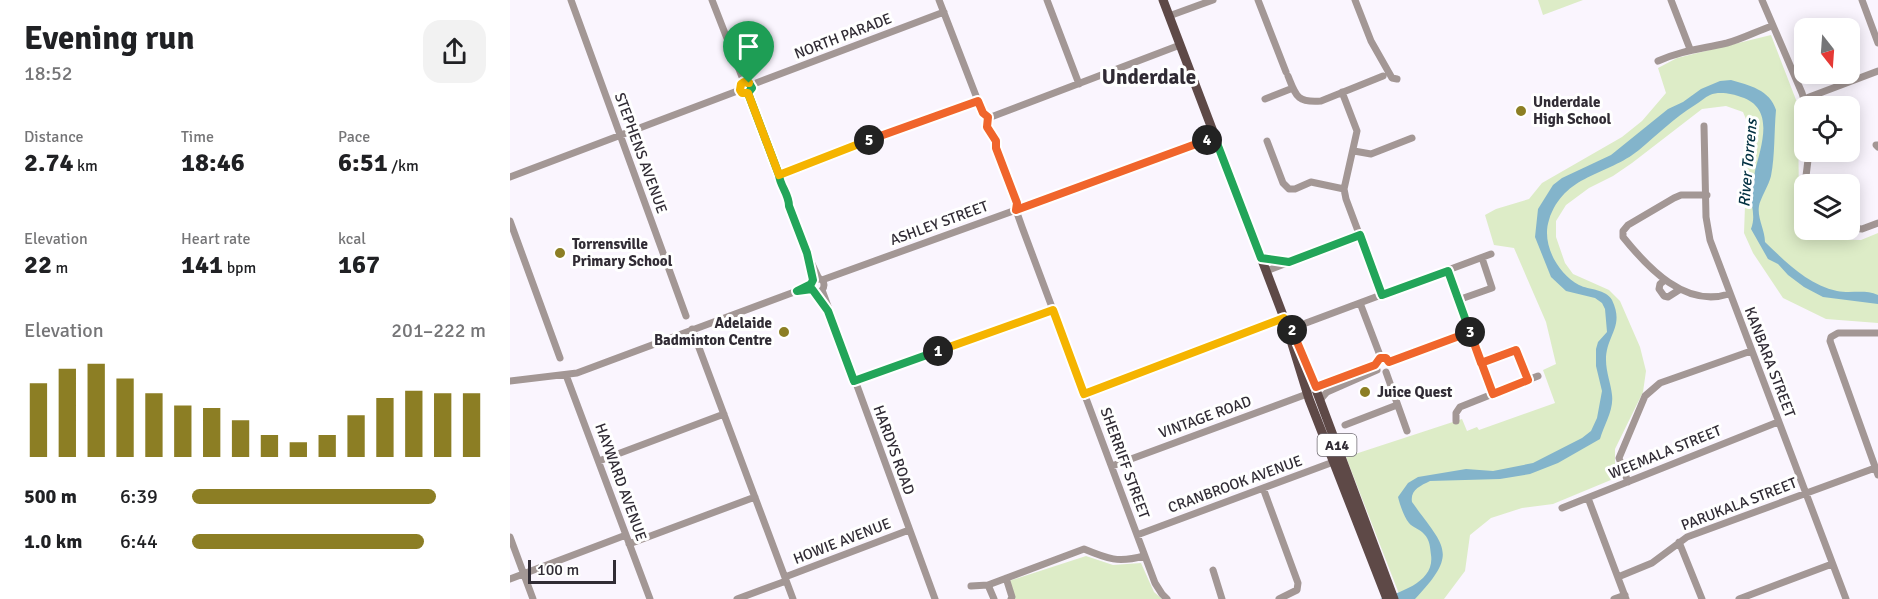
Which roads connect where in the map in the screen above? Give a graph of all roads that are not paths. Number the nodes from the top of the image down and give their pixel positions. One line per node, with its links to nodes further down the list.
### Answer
1 (571, 0): 34 (street, STEPHENS AVENUE)
2 (712, 0): 22 (street)
3 (939, 0): 12 (street, SHERRIFF STREET)
4 (1047, 0): 23 (street)
5 (1162, 0): 13 (main road, A14)
6 (1213, 0): 13 (street)
7 (1258, 0): 24 (street)
8 (1355, 0): 21 (street)
9 (1671, 0): 17 (street)
10 (1762, 0): 14 (street)
11 (1862, 0): 15 (street)
12 (944, 12): 22 (street, NORTH PARADE); 31 (street, SHERRIFF STREET)
13 (1169, 16): 16 (main road, A14)
14 (1772, 26): 17 (street); 28 (street)
15 (1878, 43)
16 (1180, 45): 23 (street); 35 (main road, A14)
17 (1690, 49): 18 (street)
18 (1658, 61)
19 (1878, 71): 29 (street)
20 (1383, 76): 26 (street)
21 (1396, 80)
22 (747, 83): 25 (street); 27 (street)
23 (1079, 84): 32 (street)
24 (1293, 88): 26 (street); 30 (street)
25 (740, 90): 27 (street); 34 (street)
26 (1342, 92): 38 (street)
27 (748, 93): 39 (street, HARDYS ROAD)
28 (1802, 96)
29 (1821, 96)
30 (1265, 99)
31 (978, 101): 32 (street, SHERRIFF STREET); 39 (street)
32 (988, 117): 43 (street, SHERRIFF STREET)
33 (1704, 126): 42 (street, KANBARA STREET)
34 (621, 136): 40 (street); 62 (street, STEPHENS AVENUE)
35 (1215, 138): 43 (street, ASHLEY STREET); 49 (main road, A14)
36 (1412, 138): 38 (street)
37 (1267, 141): 41 (street)
38 (1354, 151): 41 (street)
39 (779, 175): 55 (street, HARDYS ROAD)
40 (510, 177)
41 (1344, 189): 47 (street)
42 (1707, 195): 54 (street); 57 (street, KANBARA STREET)
43 (1016, 210): 55 (street, ASHLEY STREET); 61 (street, SHERRIFF STREET)
44 (510, 221): 69 (street)
45 (1878, 224): 46 (street)
46 (1860, 229)
47 (1360, 235): 51 (street); 58 (street)
48 (1491, 254): 50 (street)
49 (1261, 258): 51 (street); 53 (main road, A14)
50 (1482, 258): 52 (street); 59 (street)
51 (1289, 262): 53 (street)
52 (1448, 271): 58 (street); 59 (street)
53 (1268, 276): 63 (main road, A14)
54 (1665, 280): 56 (street); 56 (street)
55 (817, 285): 65 (street, ASHLEY STREET); 79 (street, HARDYS ROAD)
56 (1679, 290): 57 (street)
57 (1729, 294): 68 (street, KANBARA STREET)
58 (1382, 295): 60 (street)
59 (1458, 300): 66 (street)
60 (1360, 303): 64 (street); 70 (street)
61 (1053, 310): 79 (street); 81 (street, SHERRIFF STREET)
62 (686, 316)
63 (1284, 318): 80 (main road, A14); 81 (street)
64 (1306, 323)
65 (692, 329): 75 (street, ASHLEY STREET); 85 (street)
66 (1470, 332): 71 (street); 72 (street)
67 (1878, 333): 93 (street)
68 (1751, 351): 87 (street, KANBARA STREET); 94 (street)
69 (560, 358)
70 (1380, 358): 71 (street); 73 (street)
71 (1389, 362): 74 (street)
72 (1481, 363): 77 (street); 82 (street)
73 (1376, 368): 74 (street); 80 (street, VINTAGE ROAD); 83 (street)
74 (1386, 372): 84 (street)
75 (566, 375): 78 (street, ASHLEY STREET); 91 (street, HAYWARD AVENUE)
76 (1538, 376): 77 (street)
77 (1528, 380): 82 (street)
78 (510, 381)
79 (854, 381): 100 (street, HARDYS ROAD)
80 (1310, 391): 83 (main road, A14); 90 (main road, A14); 92 (street, VINTAGE ROAD)
81 (1084, 394): 92 (street, SHERRIFF STREET)
82 (1493, 394): 86 (street)
83 (1320, 400): 90 (main road, A14)
84 (1397, 405): 88 (street); 89 (street)
85 (724, 414): 91 (street); 97 (street)
86 (1456, 421)
87 (1778, 422): 94 (street, WEEMALA STREET); 96 (street, KANBARA STREET)
88 (1345, 425)
89 (1407, 431)
90 (1337, 460): 95 (street, CRANBROOK AVENUE); 110 (main road, A14)
91 (599, 461): 101 (street, HAYWARD AVENUE)
92 (1112, 466): 102 (street, SHERRIFF STREET)
93 (1877, 471): 96 (street, PARUKALA STREET)
94 (1628, 482): 98 (street, WEEMALA STREET)
95 (1263, 488): 102 (street, CRANBROOK AVENUE); 127 (street)
96 (1806, 493): 104 (street, PARUKALA STREET); 107 (street, KANBARA STREET)
97 (755, 498): 105 (street); 114 (street)
98 (1588, 498): 99 (street, WEEMALA STREET); 111 (street)
99 (1562, 508)
100 (909, 530): 114 (street, HOWIE AVENUE); 122 (street, HARDYS ROAD)
101 (626, 535): 105 (street, HAYWARD AVENUE); 109 (street)
102 (1137, 535): 106 (street, SHERRIFF STREET)
103 (510, 537): 109 (street)
104 (1680, 542): 111 (street, PARUKALA STREET); 131 (street)
105 (629, 544): 119 (street, HAYWARD AVENUE)
106 (1144, 556): 112 (street); 125 (street, SHERRIFF STREET)
107 (1832, 564): 132 (street); 133 (street, KANBARA STREET)
108 (1213, 570): 126 (street)
109 (523, 573): 113 (street); 118 (street)
110 (1381, 573): 128 (main road, A14); 129 (main road, A14)
111 (1618, 577): 117 (street)
112 (1006, 578): 115 (street); 124 (street)
113 (510, 579)
114 (785, 579): 120 (street, HOWIE AVENUE); 121 (street)
115 (988, 585): 116 (street); 123 (street)
116 (971, 586)
117 (1626, 597): 130 (street)
118 (533, 599)
119 (650, 599)
120 (737, 599)
121 (793, 599)
122 (935, 599)
123 (994, 599)
124 (1011, 599)
125 (1167, 599)
126 (1222, 599)
127 (1279, 599)
128 (1387, 599)
129 (1394, 599)
130 (1614, 599)
131 (1702, 599)
132 (1739, 599)
133 (1846, 599)

